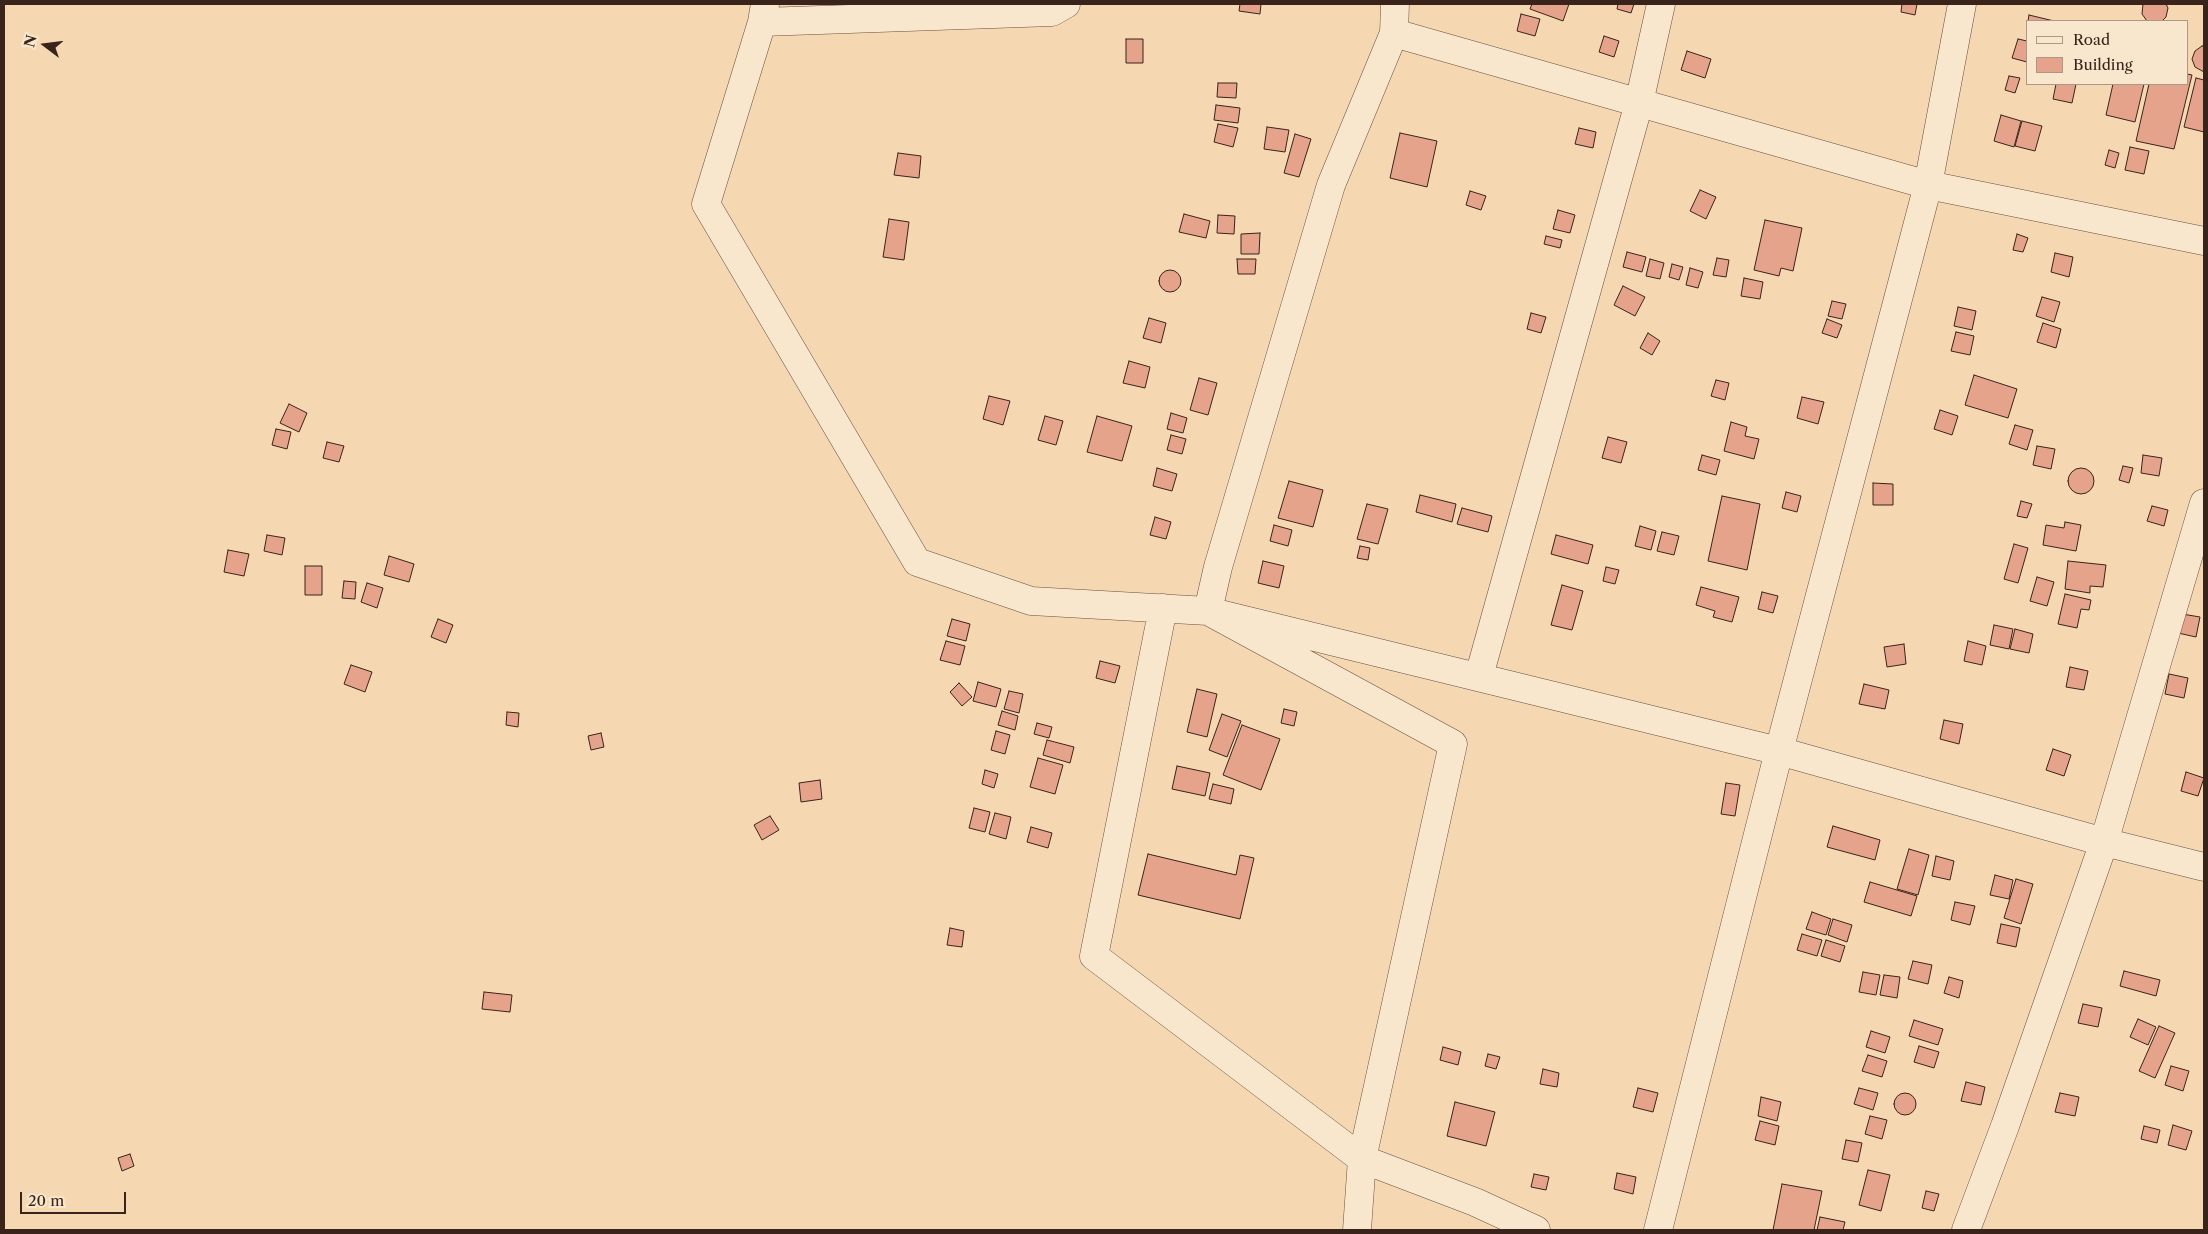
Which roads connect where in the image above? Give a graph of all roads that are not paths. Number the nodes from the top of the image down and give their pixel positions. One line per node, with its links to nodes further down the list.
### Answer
1 (1066, 4): 5 (street)
2 (1396, 4): 6 (street)
3 (1660, 4): 7 (street)
4 (1962, 4): 8 (street)
5 (764, 13): 11 (street)
6 (1394, 33): 7 (street); 12 (street)
7 (1639, 103): 8 (street); 13 (street)
8 (1928, 185): 9 (street); 14 (street)
9 (2204, 241)
10 (2204, 503): 15 (street)
11 (1164, 608): 12 (street); 17 (street)
12 (1208, 611): 13 (street); 17 (street)
13 (1479, 676): 14 (street)
14 (1779, 751): 15 (street); 20 (street)
15 (2104, 842): 16 (street); 21 (street)
16 (2204, 868)
17 (1362, 1159): 18 (street); 19 (street)
18 (1357, 1230)
19 (1536, 1230)
20 (1658, 1230)
21 (1966, 1230)

